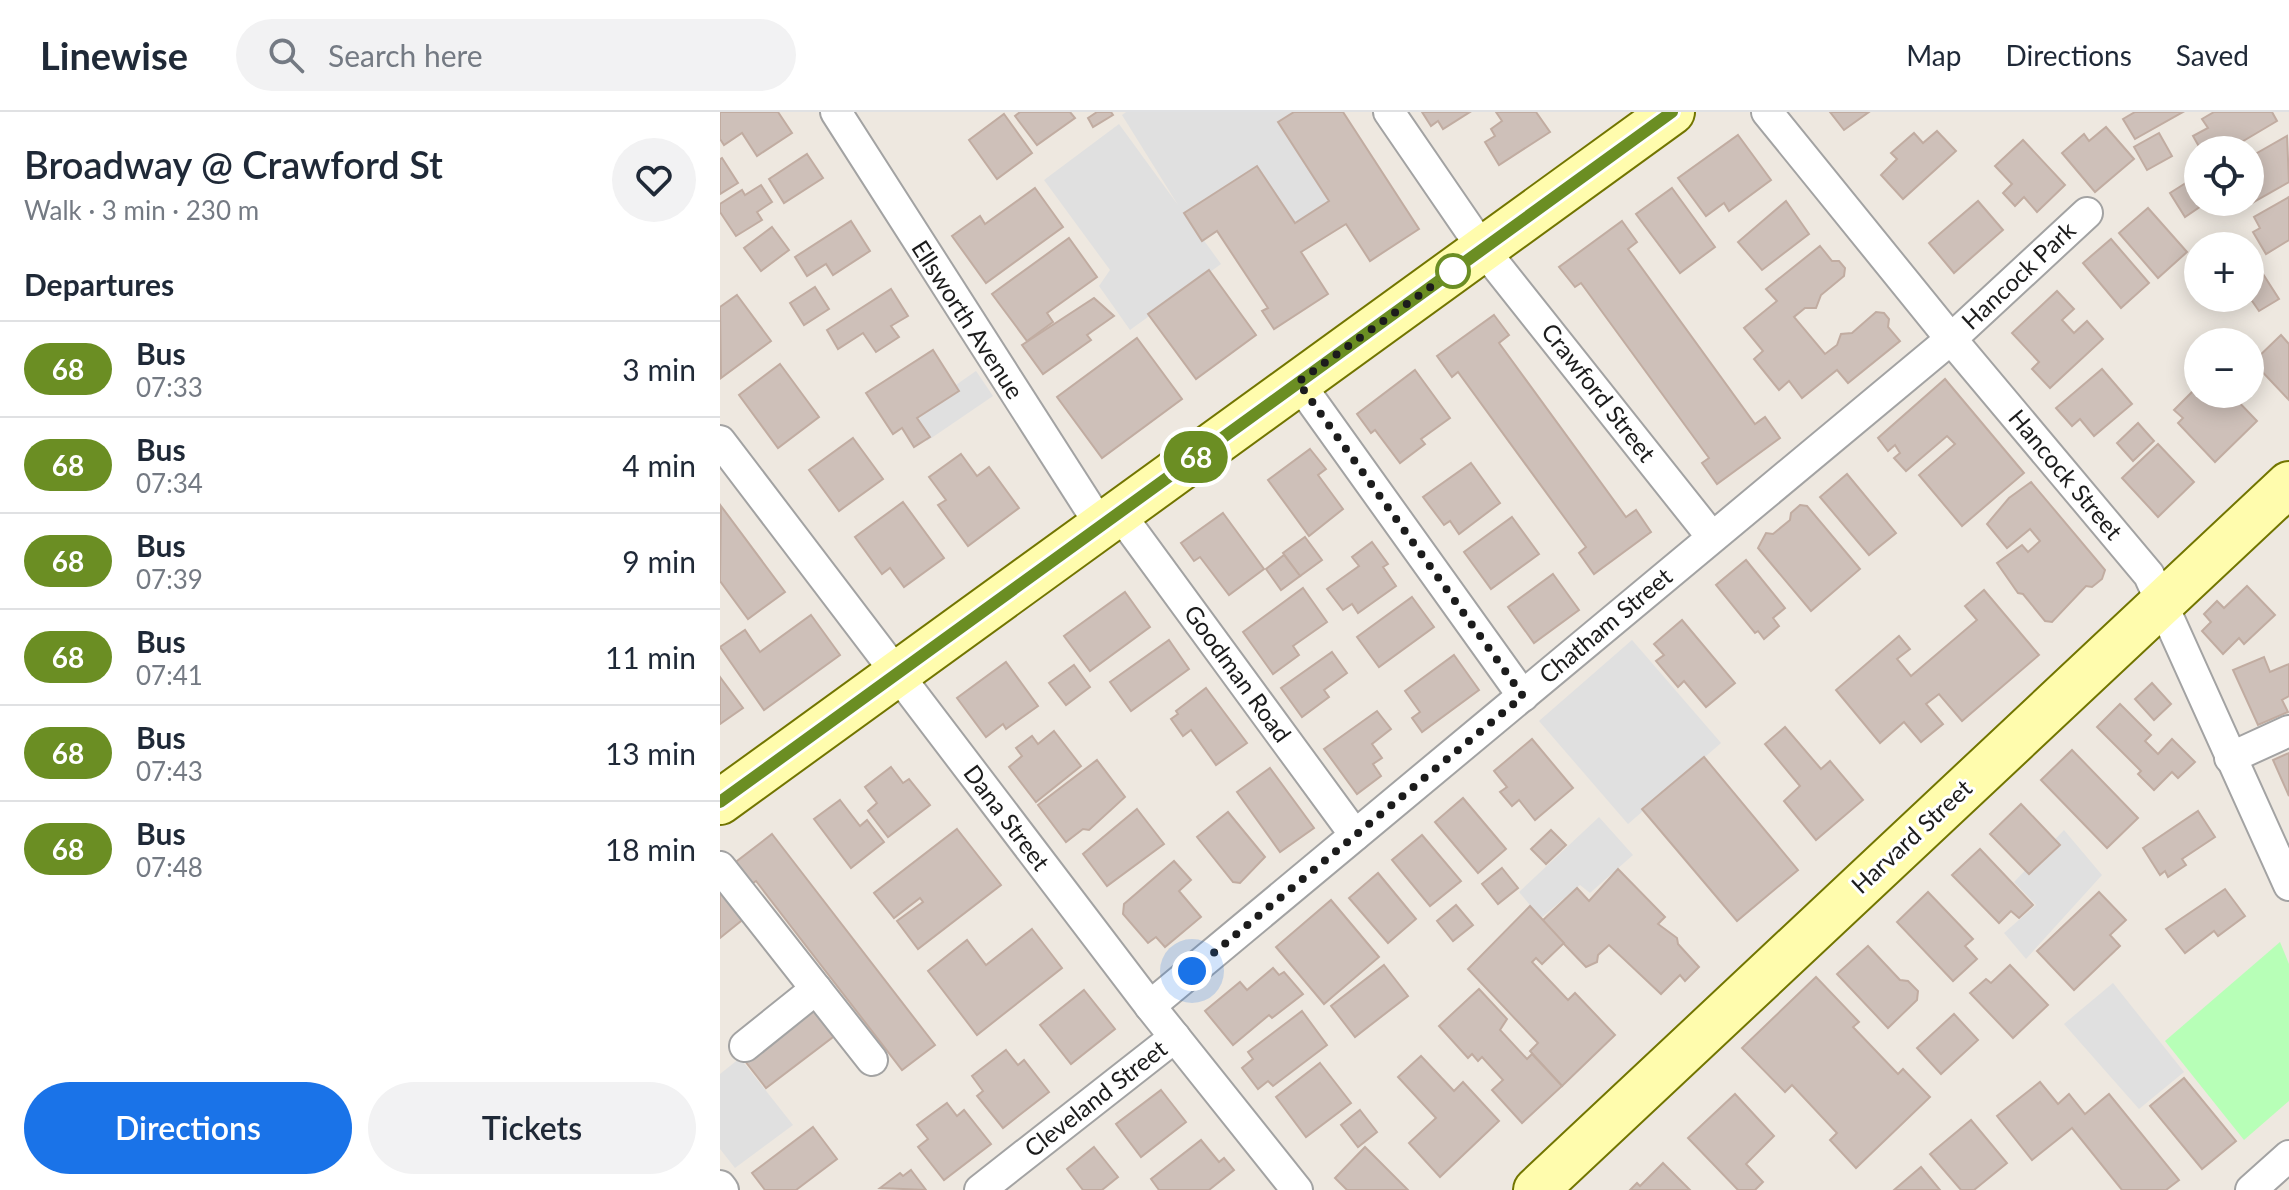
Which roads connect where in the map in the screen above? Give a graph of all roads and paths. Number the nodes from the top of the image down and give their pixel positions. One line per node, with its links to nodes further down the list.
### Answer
1 (836, 112): 11 (street, Ellsworth Avenue)
2 (1389, 112): 6 (street, Crawford Street)
3 (1672, 112): 6 (main road)
4 (1767, 112): 7 (street, Hancock Street)
5 (2087, 213): 7 (street, Hancock Park)
6 (1483, 249): 8 (main road); 12 (street, Crawford Street)
7 (1951, 339): 12 (street, Chatham Street); 13 (street, Hancock Street)
8 (1298, 382): 11 (main road); 15 (street)
9 (720, 441): 14 (street, Dana Street)
10 (2289, 484): 13 (main road, Harvard Street)
11 (1110, 520): 14 (main road); 19 (street, Goodman Road)
12 (1712, 537): 15 (street, Chatham Street)
13 (2161, 601): 17 (street, Hancock Street); 30 (main road, Harvard Street)
14 (896, 674): 18 (main road); 23 (street, Dana Street)
15 (1523, 696): 19 (street, Chatham Street)
16 (2289, 731): 17 (street)
17 (2230, 758): 21 (street, Hancock Street)
18 (720, 802)
19 (1355, 835): 23 (street, Chatham Street)
20 (720, 867): 22 (street)
21 (2289, 885)
22 (816, 989): 25 (street); 26 (street)
23 (1150, 1006): 24 (street, Dana Street)
24 (1175, 1037): 28 (street, Cleveland Street); 29 (street, Dana Street)
25 (745, 1046)
26 (872, 1060)
27 (2289, 1156): 31 (street)
28 (980, 1190)
29 (1297, 1190)
30 (1536, 1190)
31 (2251, 1190)

